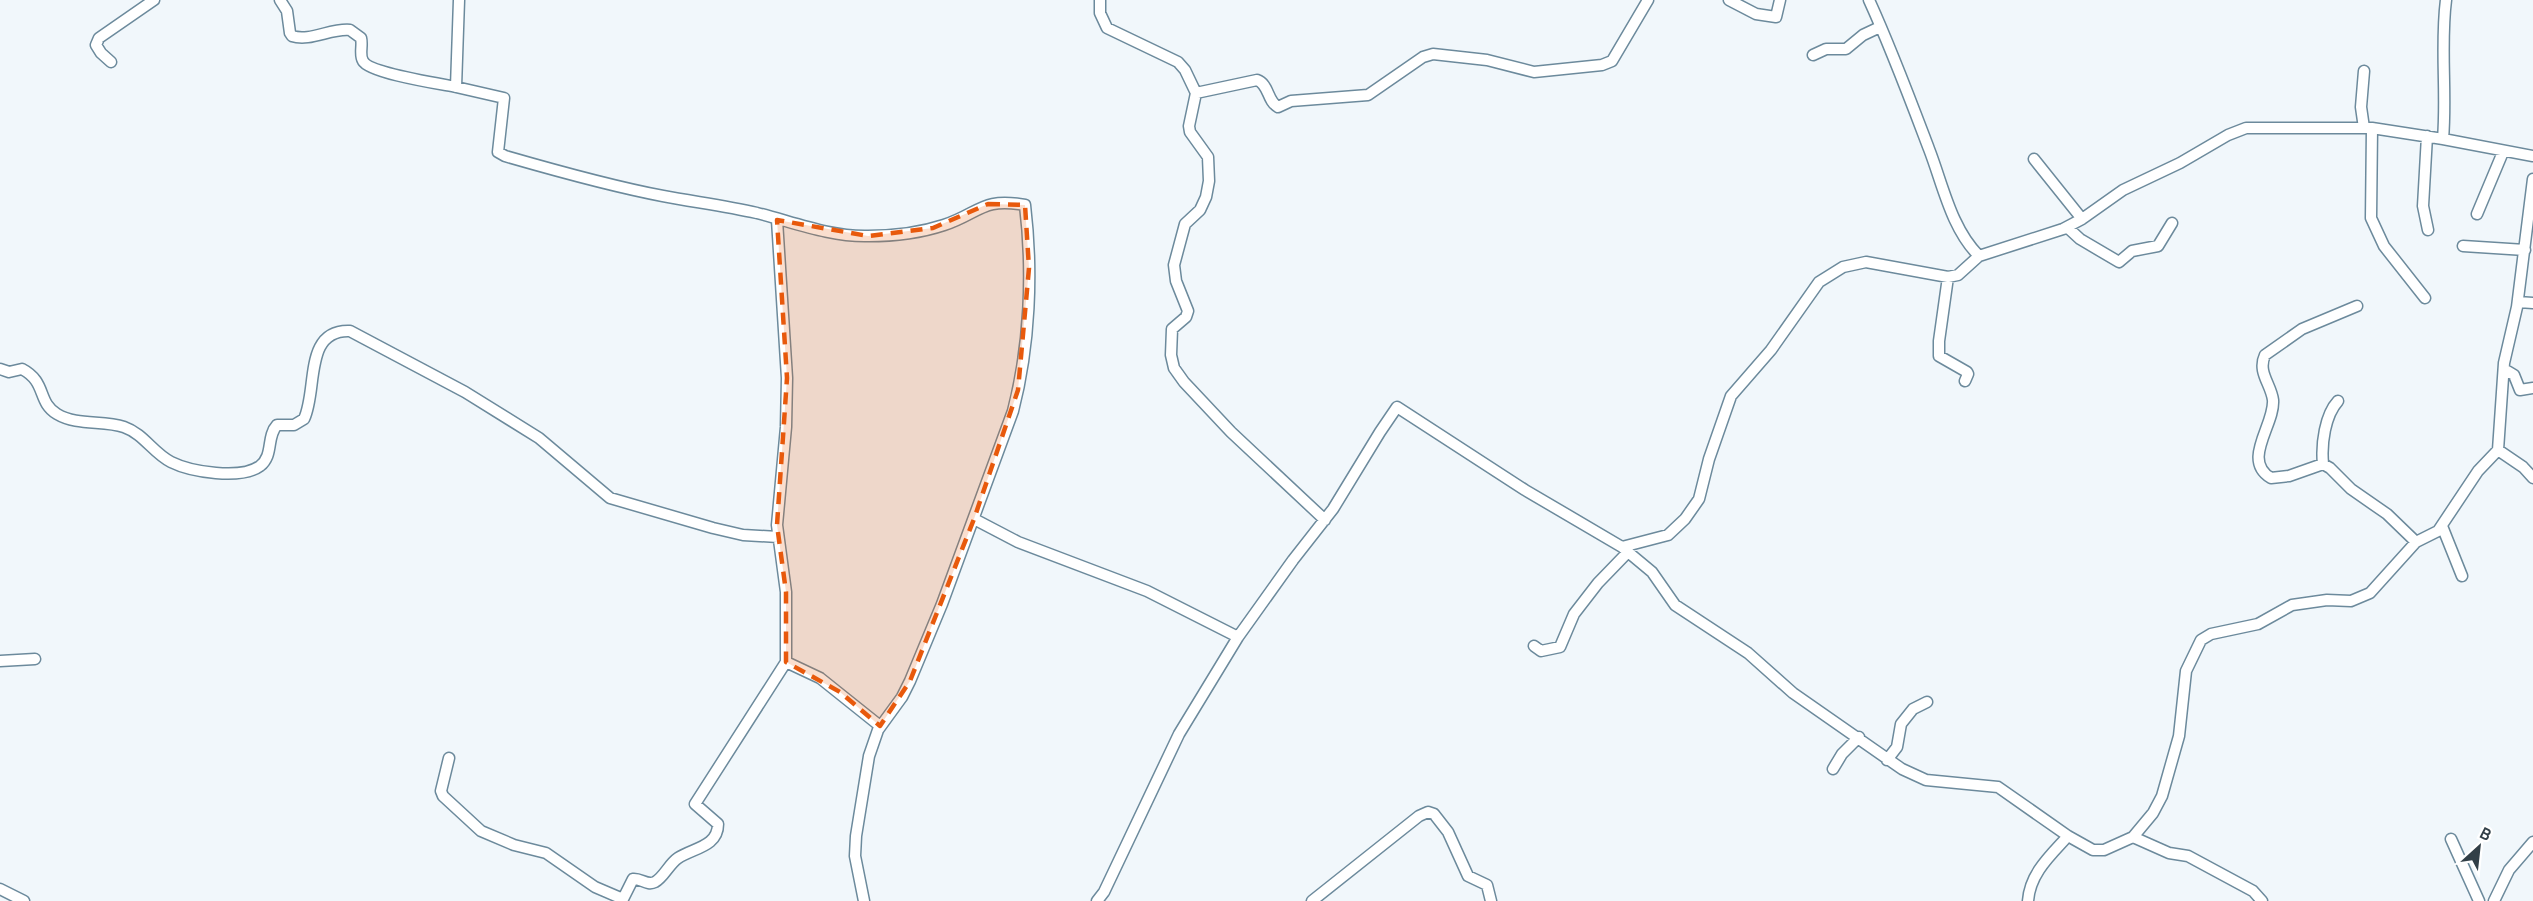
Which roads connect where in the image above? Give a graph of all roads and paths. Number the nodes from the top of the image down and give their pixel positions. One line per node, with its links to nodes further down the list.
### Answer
1 (154, 0): 12 (street)
2 (280, 0): 14 (street)
3 (459, 0): 14 (street)
4 (1100, 0): 15 (street)
5 (1648, 0): 15 (street)
6 (1729, 0): 7 (street)
7 (1780, 0)
8 (1869, 0): 10 (street)
9 (2446, 0): 18 (street)
10 (1880, 27): 11 (street); 31 (street)
11 (1813, 55)
12 (111, 62)
13 (2364, 70): 16 (street)
14 (456, 87): 25 (street)
15 (1196, 93): 46 (street)
16 (2368, 128): 17 (street); 24 (street); 33 (street)
17 (2427, 136): 18 (street); 28 (street)
18 (2443, 139): 19 (street)
19 (2503, 152): 20 (street); 23 (street)
20 (2533, 156)
21 (2034, 159): 24 (street)
22 (2533, 179): 30 (street)
23 (2476, 214)
24 (2082, 219): 27 (street)
25 (777, 220): 45 (street); 48 (street)
26 (2172, 224): 27 (street)
27 (2067, 226): 31 (street)
28 (2427, 230)
29 (2463, 246): 30 (street)
30 (2524, 250): 34 (street)
31 (1979, 256): 32 (street)
32 (1948, 277): 39 (street); 50 (street)
33 (2425, 298)
34 (2518, 302): 35 (street); 38 (street)
35 (2533, 303)
36 (2357, 306): 43 (street)
37 (0, 369): 48 (street)
38 (2504, 369): 40 (street); 42 (street)
39 (1965, 381)
40 (2533, 387)
41 (2338, 400): 43 (street)
42 (2498, 450): 44 (street); 47 (street)
43 (2323, 464): 49 (street)
44 (2533, 478)
45 (974, 519): 52 (street); 58 (street)
46 (1325, 520): 50 (street); 52 (street)
47 (2442, 526): 49 (street); 51 (street)
48 (778, 537): 56 (street)
49 (2416, 542): 64 (street)
50 (1625, 550): 53 (street); 59 (street)
51 (2462, 576)
52 (1238, 637): 71 (street)
53 (1534, 646)
54 (35, 659): 55 (street)
55 (0, 661)
56 (786, 662): 58 (street); 68 (street)
57 (1927, 702): 61 (street)
58 (880, 726): 70 (street)
59 (1859, 737): 61 (street); 62 (street)
60 (449, 758): 68 (street)
61 (1887, 760): 63 (street)
62 (1833, 769)
63 (2068, 836): 64 (street); 74 (street)
64 (2133, 837): 75 (street)
65 (2451, 839): 76 (street)
66 (2533, 842): 77 (street)
67 (0, 889): 69 (street)
68 (622, 900)
69 (24, 901)
70 (864, 901)
71 (1097, 901)
72 (1312, 901): 73 (street)
73 (1491, 901)
74 (2028, 901)
75 (2262, 901)
76 (2479, 901)
77 (2494, 901)

